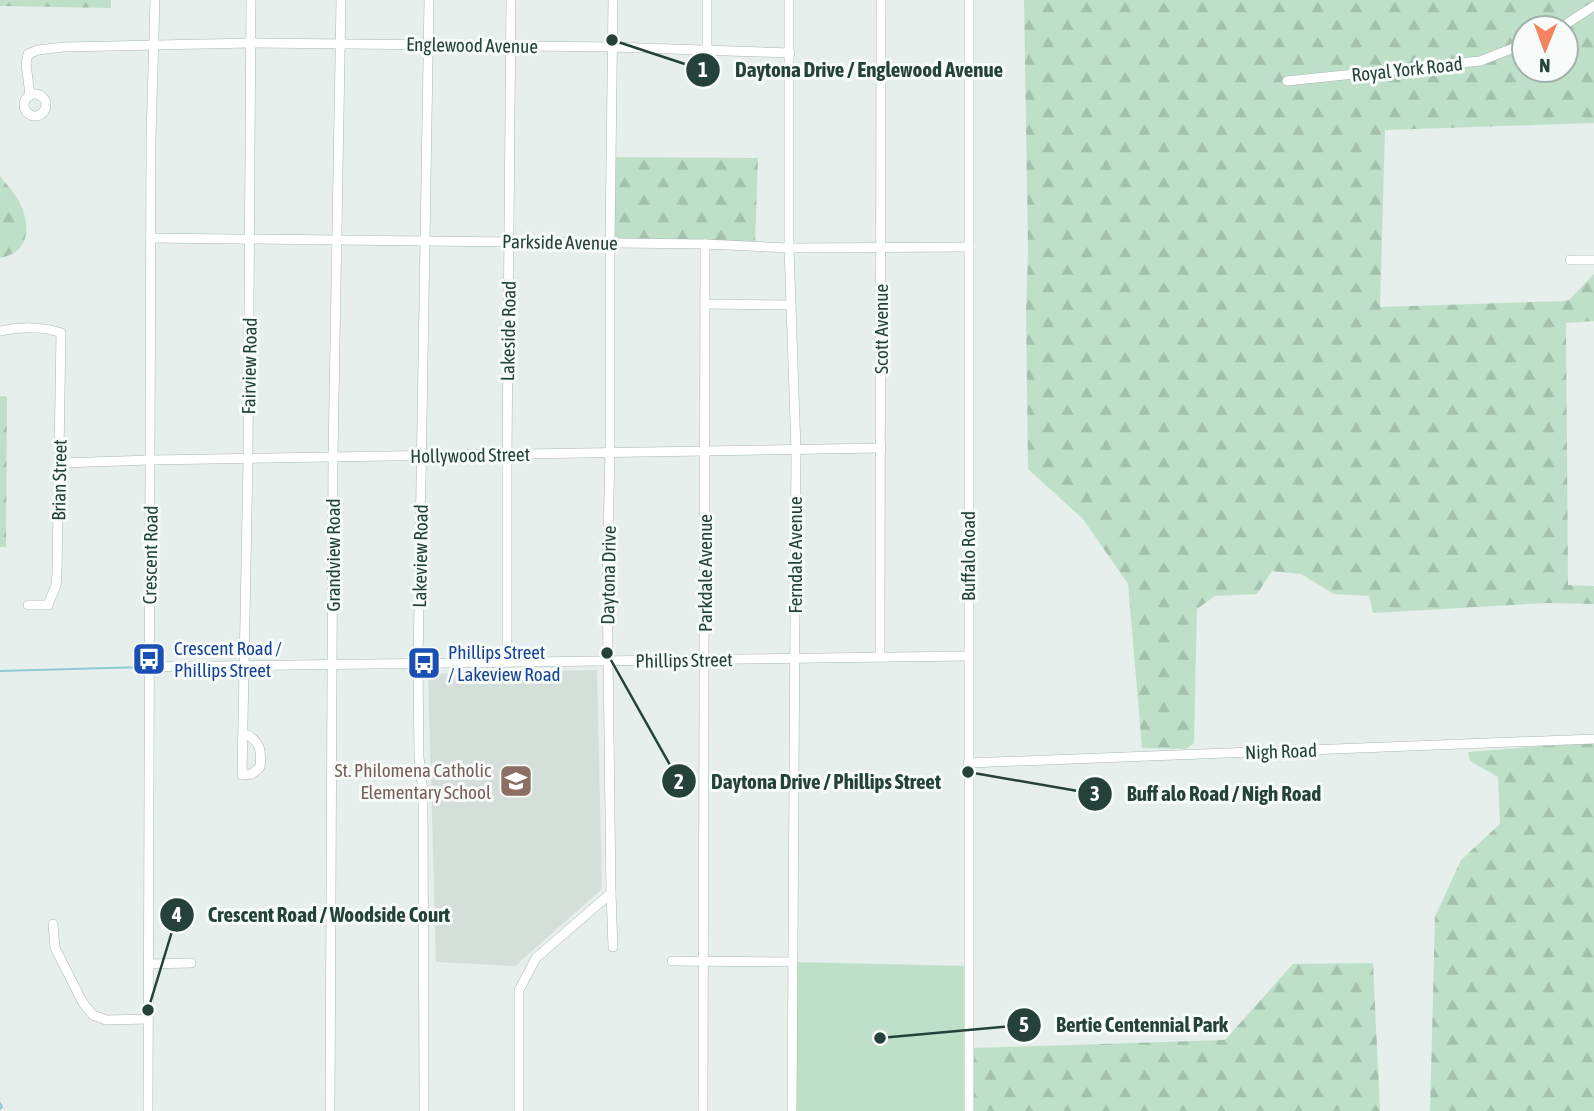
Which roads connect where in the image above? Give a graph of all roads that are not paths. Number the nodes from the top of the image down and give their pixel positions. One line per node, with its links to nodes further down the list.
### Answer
1 (155, 0): 12 (street, Crescent Road)
2 (251, 0): 11 (street, Fairview Road)
3 (341, 0): 13 (street, Grandview Road)
4 (429, 0): 14 (street, Lakeview Road)
5 (511, 0): 15 (street, Lakeside Road)
6 (612, 0): 16 (street, Daytona Drive)
7 (707, 0): 17 (street)
8 (789, 0): 19 (street, Ferndale Avenue)
9 (881, 0): 29 (street, Scott Avenue)
10 (969, 0): 31 (street, Buffalo Road)
11 (251, 43): 12 (street, Englewood Avenue); 13 (street, Englewood Avenue); 23 (street, Fairview Road)
12 (154, 44): 21 (street, Englewood Avenue); 22 (street, Crescent Road)
13 (341, 44): 14 (street, Englewood Avenue); 24 (street, Grandview Road)
14 (428, 44): 15 (street, Englewood Avenue); 25 (street, Lakeview Road)
15 (511, 46): 16 (street, Englewood Avenue); 26 (street, Lakeside Road)
16 (612, 47): 17 (street, Englewood Avenue); 27 (street, Daytona Drive)
17 (706, 49): 19 (street, Englewood Avenue)
18 (1510, 49): 20 (street, Royal York Road)
19 (790, 52): 30 (street, Ferndale Avenue)
20 (1287, 81)
21 (30, 95)
22 (151, 238): 23 (street, Parkside Avenue); 45 (street, Crescent Road)
23 (250, 239): 24 (street, Parkside Avenue); 44 (street, Fairview Road)
24 (337, 240): 25 (street, Parkside Avenue); 43 (street, Grandview Road)
25 (425, 241): 26 (street, Parkside Avenue); 41 (street, Lakeview Road)
26 (509, 242): 27 (street, Parkside Avenue); 42 (street, Lakeside Road)
27 (610, 243): 28 (street, Parkside Avenue); 40 (street, Daytona Drive)
28 (705, 244): 30 (street, Parkside Avenue); 34 (street, Parkdale Avenue)
29 (880, 246): 30 (street, Parkside Avenue); 31 (street, Parkside Avenue); 37 (street, Scott Avenue)
30 (789, 247): 35 (street, Ferndale Avenue)
31 (969, 247): 48 (street, Buffalo Road)
32 (1570, 260): 33 (street)
33 (1594, 260)
34 (705, 304): 35 (street); 39 (street, Parkdale Avenue)
35 (791, 305): 38 (street, Ferndale Avenue)
36 (0, 331): 46 (street, Brian Street)
37 (881, 448): 38 (street, Hollywood Street); 49 (street, Scott Avenue)
38 (796, 450): 39 (street, Hollywood Street); 51 (street, Ferndale Avenue)
39 (705, 451): 40 (street, Hollywood Street); 50 (street, Parkdale Avenue)
40 (610, 453): 42 (street, Hollywood Street); 52 (street, Daytona Drive)
41 (422, 455): 42 (street, Hollywood Street); 43 (street, Hollywood Street); 54 (street, Lakeview Road)
42 (507, 455): 53 (street, Lakeside Road)
43 (333, 457): 44 (street, Hollywood Street); 55 (street, Grandview Road)
44 (248, 459): 45 (street, Hollywood Street); 56 (street, Fairview Road)
45 (151, 460): 46 (street, Hollywood Street); 57 (street, Crescent Road)
46 (60, 463): 47 (street, Brian Street)
47 (28, 605)
48 (968, 656): 49 (street, Phillips Street); 60 (street, Buffalo Road)
49 (880, 657): 51 (street, Phillips Street)
50 (705, 659): 51 (street, Phillips Street); 52 (street, Phillips Street); 65 (street, Parkdale Avenue)
51 (794, 659): 66 (street, Ferndale Avenue)
52 (607, 661): 53 (street, Phillips Street); 61 (street, Daytona Drive)
53 (507, 662): 54 (street, Phillips Street)
54 (418, 663): 55 (street, Phillips Street); 72 (street, Lakeview Road)
55 (333, 664): 56 (street, Phillips Street); 71 (street, Grandview Road)
56 (245, 666): 57 (street, Phillips Street); 58 (street, Fairview Road)
57 (149, 669): 68 (street, Crescent Road)
58 (243, 733)
59 (1594, 739): 60 (street, Nigh Road)
60 (968, 764): 76 (street, Buffalo Road)
61 (611, 893): 63 (street, Daytona Drive); 73 (street)
62 (53, 924): 69 (street)
63 (613, 947)
64 (671, 961): 65 (street)
65 (703, 962): 66 (street); 74 (street, Parkdale Avenue)
66 (792, 962): 75 (street, Ferndale Avenue)
67 (191, 963): 68 (street)
68 (148, 964): 69 (street, Crescent Road)
69 (148, 1019): 70 (street, Crescent Road)
70 (148, 1111)
71 (330, 1111)
72 (424, 1111)
73 (519, 1111)
74 (703, 1111)
75 (792, 1111)
76 (969, 1111)

